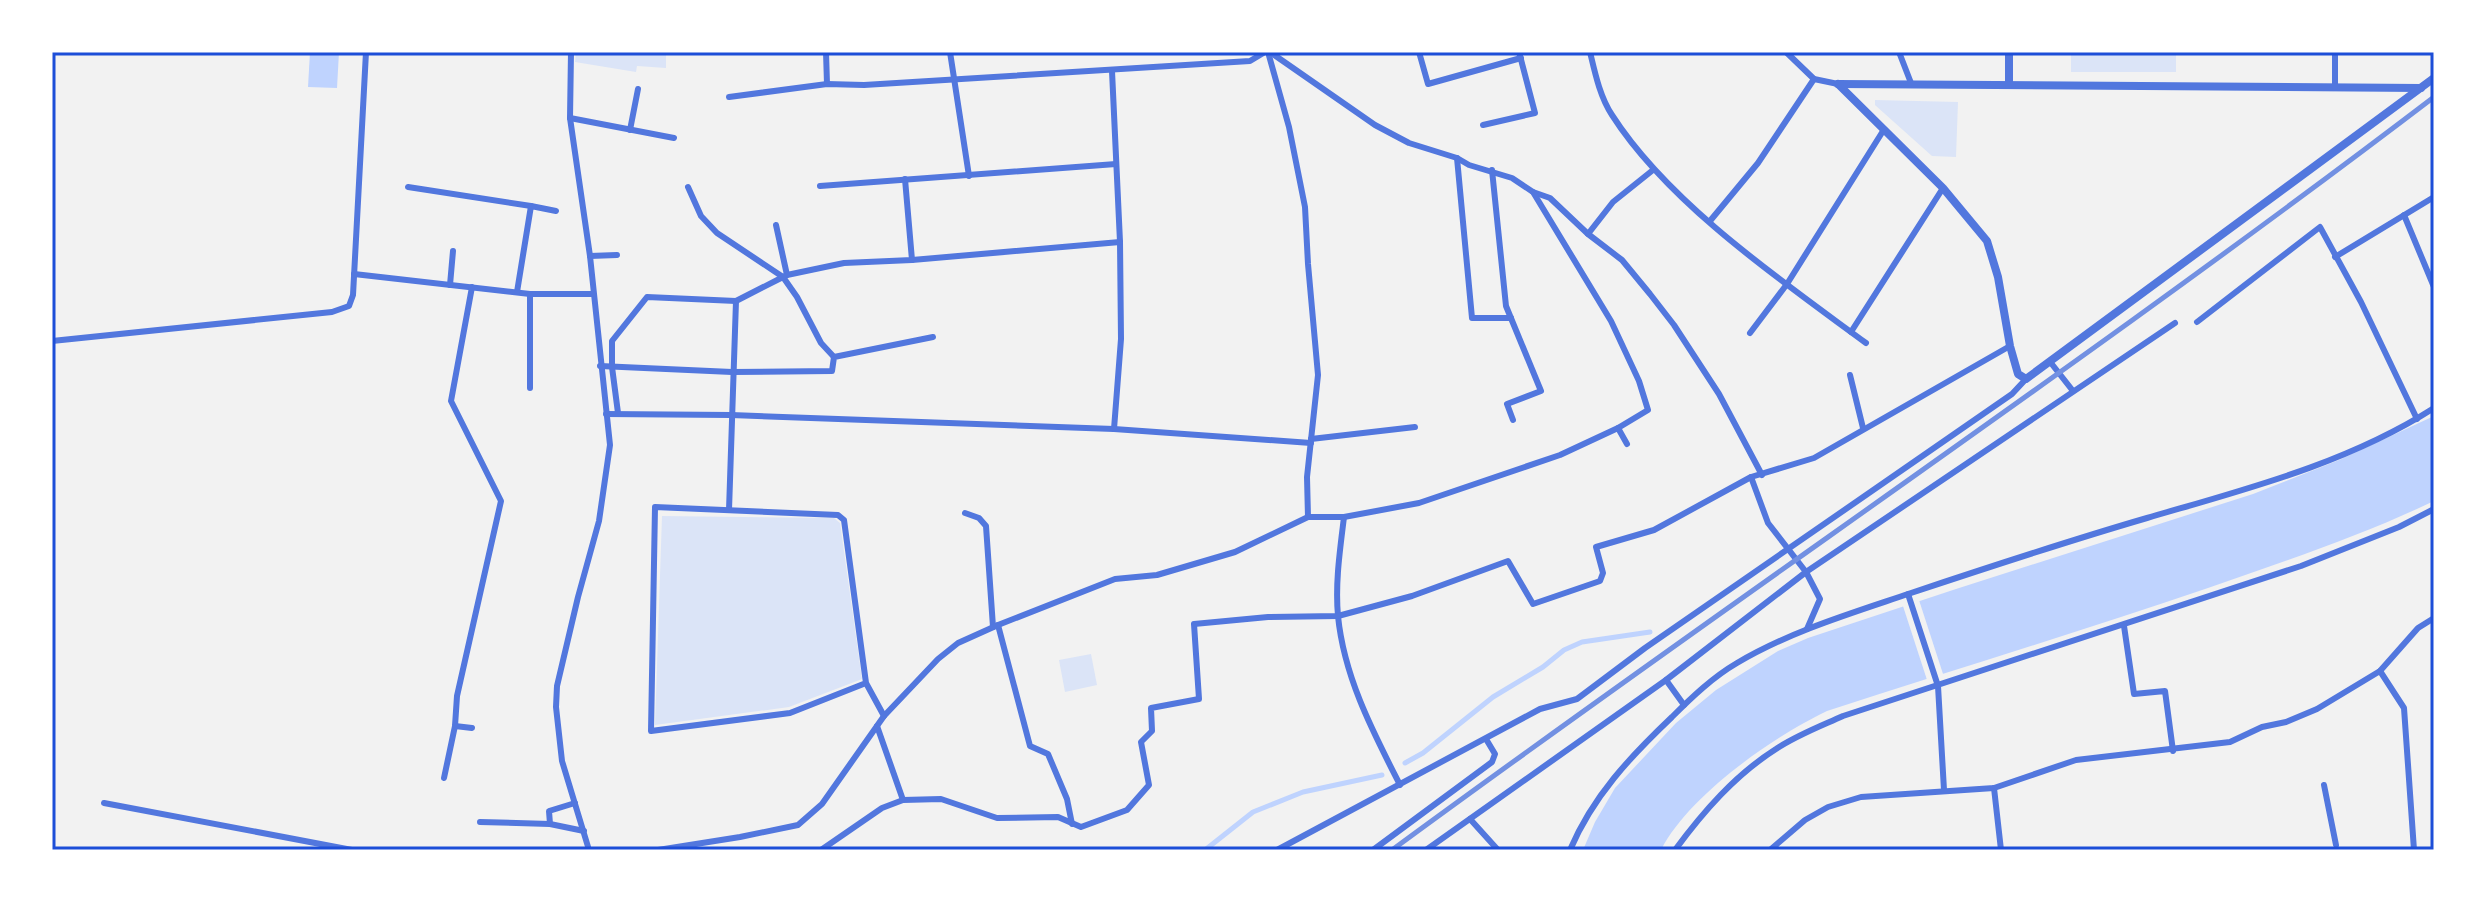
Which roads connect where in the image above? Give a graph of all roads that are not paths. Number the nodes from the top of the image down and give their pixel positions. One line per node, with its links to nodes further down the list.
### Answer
1 (366, 52): 54 (street)
2 (571, 52): 25 (street)
3 (826, 52): 18 (street)
4 (950, 52): 15 (street)
5 (1268, 52): 13 (street); 30 (street); 92 (street)
6 (1419, 52): 12 (street)
7 (1590, 52): 33 (street)
8 (1786, 52): 16 (street)
9 (1899, 52): 17 (street)
10 (2009, 52): 20 (street)
11 (2335, 52): 21 (street)
12 (1520, 55): 26 (street)
13 (1112, 71): 15 (street); 31 (street)
14 (2434, 78): 22 (street)
15 (955, 79): 18 (street); 34 (street)
16 (1814, 79): 19 (street); 45 (street)
17 (1911, 83): 19 (street); 20 (street)
18 (827, 84): 24 (street)
19 (1838, 84): 28 (street)
20 (2009, 85): 21 (street)
21 (2335, 86): 22 (street)
22 (2421, 88): 74 (street)
23 (638, 89): 27 (street)
24 (729, 97)
25 (570, 118): 27 (street); 51 (street)
26 (1483, 125)
27 (630, 130): 29 (street)
28 (1883, 131): 39 (street); 56 (street)
29 (674, 138)
30 (1457, 158): 32 (street); 64 (street)
31 (1116, 164): 34 (street); 48 (street)
32 (1492, 170): 40 (street); 64 (street)
33 (1653, 170): 45 (street); 47 (street)
34 (969, 176): 35 (street)
35 (905, 179): 36 (street); 53 (street)
36 (820, 186)
37 (408, 187): 42 (street)
38 (688, 187): 55 (street)
39 (1943, 188): 67 (street); 72 (street)
40 (1533, 192): 47 (street); 89 (street)
41 (2434, 197): 44 (street)
42 (531, 206): 43 (street); 60 (street)
43 (556, 211)
44 (2404, 215): 52 (street); 59 (street)
45 (1710, 221): 56 (street)
46 (776, 225): 55 (street)
47 (1588, 234): 94 (street)
48 (1120, 242): 53 (street); 91 (street)
49 (453, 251): 57 (street)
50 (617, 255): 51 (street)
51 (590, 256): 62 (street)
52 (2335, 257): 65 (street); 86 (street)
53 (912, 260): 55 (street)
54 (354, 274): 57 (street); 70 (street)
55 (785, 276): 63 (street); 73 (street)
56 (1787, 284): 67 (street); 68 (street)
57 (450, 285): 58 (street)
58 (472, 287): 60 (street); 115 (street)
59 (2434, 287)
60 (517, 292): 61 (street)
61 (530, 294): 62 (street); 80 (street)
62 (593, 294): 75 (street)
63 (736, 301): 76 (street); 77 (street)
64 (1511, 318): 87 (street)
65 (2197, 322)
66 (2175, 323): 81 (street)
67 (1851, 332): 71 (street)
68 (1750, 333)
69 (933, 337): 73 (street)
70 (52, 341)
71 (1866, 343)
72 (2010, 346): 79 (street); 90 (street)
73 (834, 357): 77 (street)
74 (2051, 363): 79 (street); 81 (street)
75 (600, 366): 76 (street); 84 (street)
76 (612, 367): 77 (street); 83 (street)
77 (732, 372): 85 (street)
78 (1850, 375): 90 (street)
79 (2026, 379): 101 (street)
80 (530, 388)
81 (2073, 391): 102 (street)
82 (2434, 408): 86 (street)
83 (618, 413): 84 (street); 85 (street)
84 (606, 414): 127 (street)
85 (731, 415): 91 (street); 97 (street)
86 (2417, 419): 103 (street)
87 (1513, 420)
88 (1415, 427): 92 (street)
89 (1618, 428): 93 (street); 100 (street)
90 (1863, 428): 94 (street)
91 (1114, 429): 92 (street)
92 (1311, 441): 99 (street)
93 (1627, 444)
94 (1762, 475): 95 (street)
95 (1751, 477): 101 (street); 104 (street)
96 (2434, 509): 107 (street)
97 (729, 510): 111 (street); 111 (street)
98 (965, 513): 106 (street)
99 (1308, 517): 100 (street); 106 (street)
100 (1344, 517): 104 (street)
101 (1788, 549): 102 (street); 118 (street)
102 (1806, 572): 108 (street); 110 (street)
103 (1909, 596): 108 (street); 112 (street)
104 (1338, 616): 121 (street); 131 (street)
105 (2434, 618): 109 (street)
106 (995, 626): 114 (street); 131 (street)
107 (2124, 626): 112 (street); 119 (street)
108 (1807, 629): 113 (street)
109 (2380, 671): 119 (street); 146 (street)
110 (1666, 680): 113 (street); 128 (street)
111 (866, 683): 114 (street)
112 (1937, 683): 124 (street); 143 (street)
113 (1684, 705): 142 (street)
114 (884, 716): 116 (street)
115 (455, 726): 117 (street); 120 (street)
116 (877, 726): 125 (street); 136 (street)
117 (472, 728)
118 (1486, 739): 121 (street); 139 (street)
119 (2173, 751): 123 (street)
120 (444, 778)
121 (1400, 785): 138 (street)
122 (2324, 785): 133 (street)
123 (1994, 788): 124 (street); 145 (street)
124 (1944, 790): 144 (street)
125 (903, 800): 131 (street); 137 (street)
126 (104, 803): 134 (street)
127 (575, 803): 130 (street); 132 (street)
128 (1470, 819): 140 (street); 141 (street)
129 (480, 822): 130 (street)
130 (550, 824): 132 (street)
131 (1072, 824)
132 (584, 831): 135 (street)
133 (2336, 845)
134 (352, 850)
135 (589, 850)
136 (658, 850)
137 (821, 850)
138 (1277, 850)
139 (1373, 850)
140 (1426, 850)
141 (1498, 850)
142 (1570, 850)
143 (1675, 850)
144 (1770, 850)
145 (2001, 850)
146 (2414, 850)

